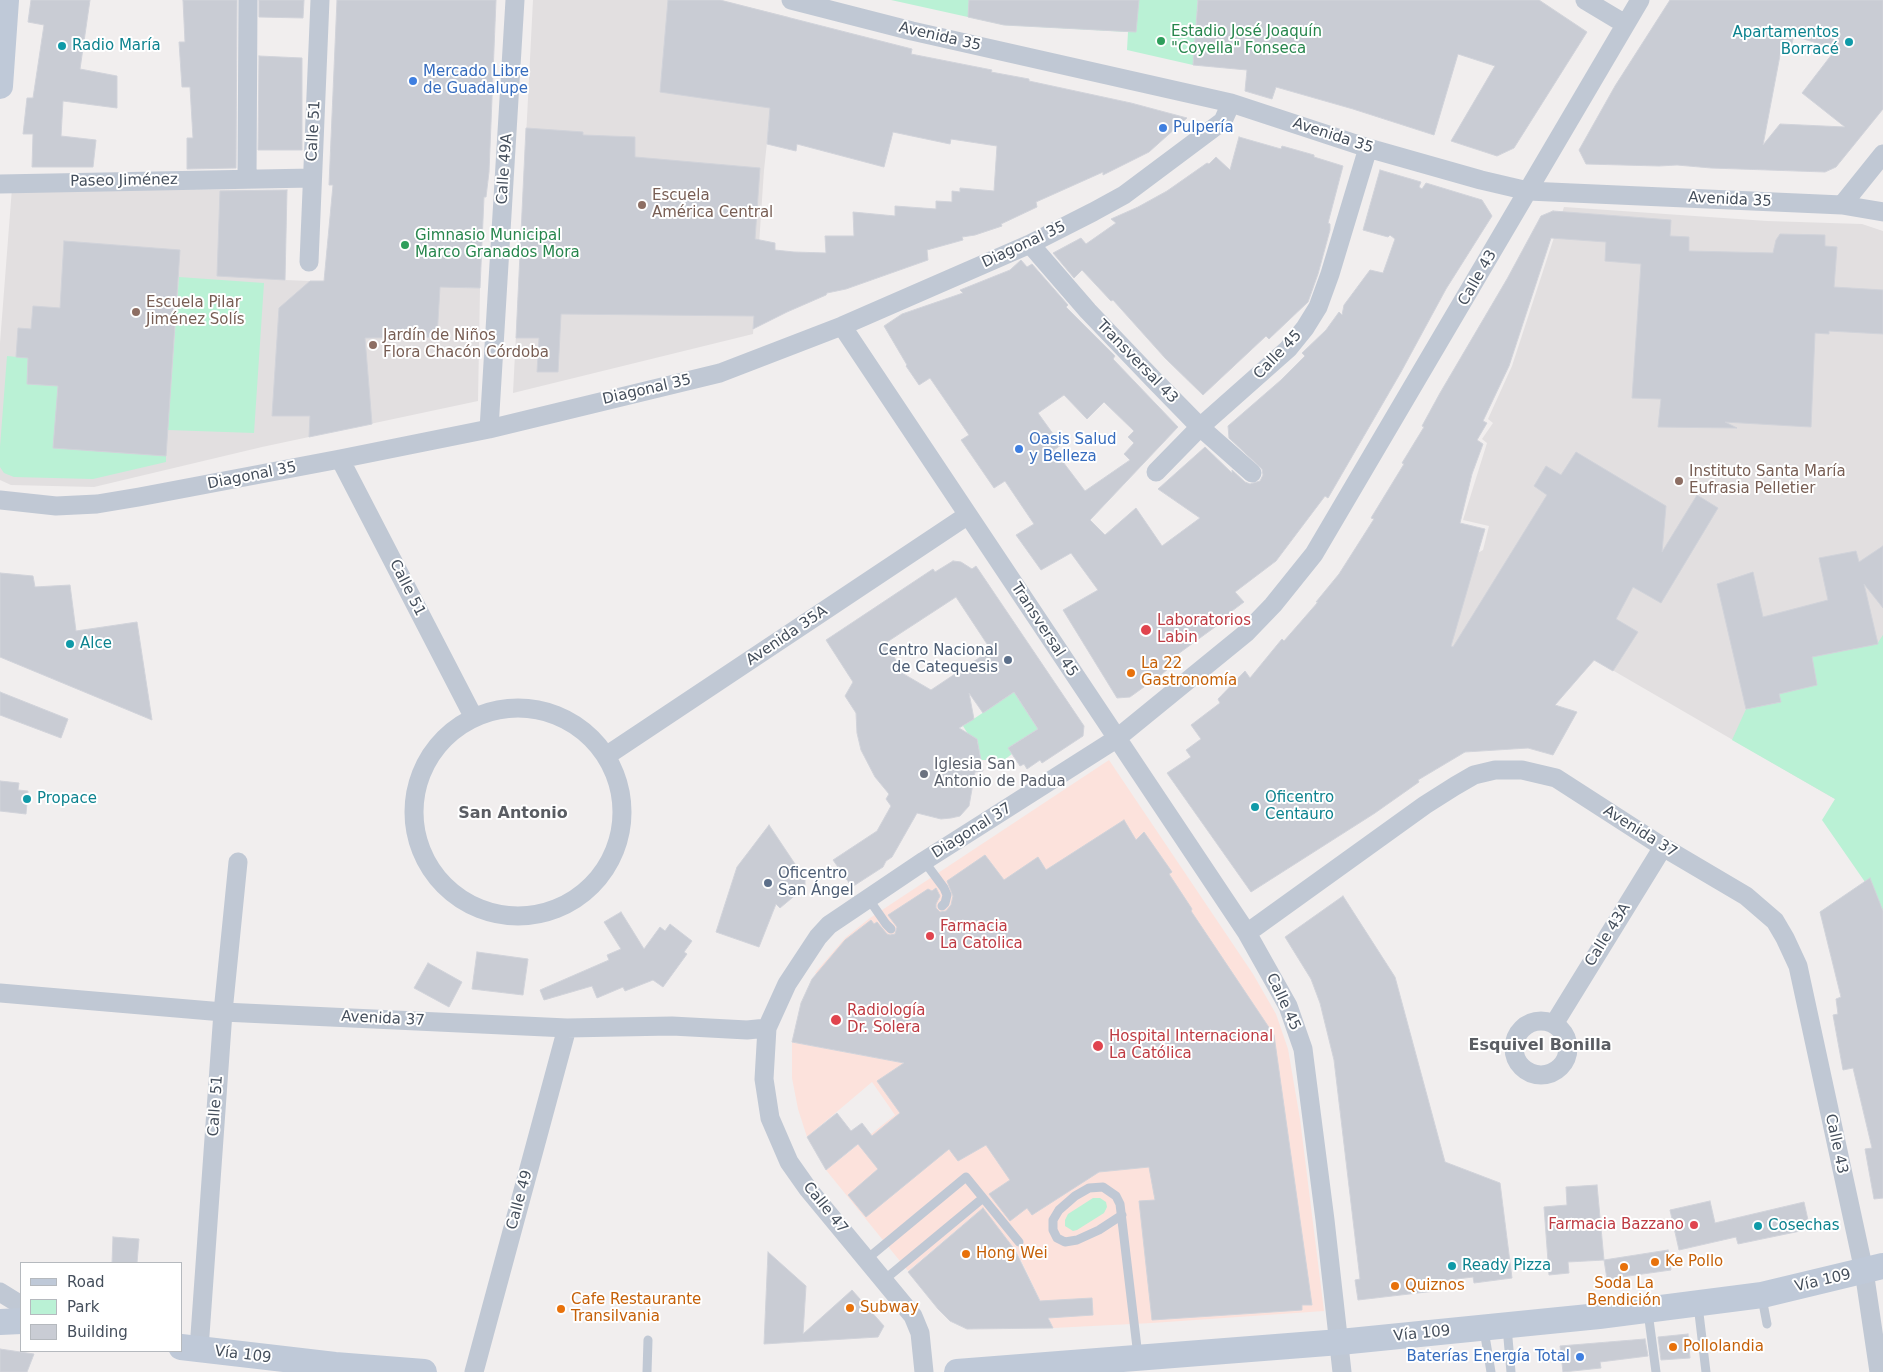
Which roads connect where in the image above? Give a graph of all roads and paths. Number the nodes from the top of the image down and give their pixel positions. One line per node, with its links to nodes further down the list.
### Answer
1 (6, 0): 9 (main road)
2 (248, 0): 14 (street)
3 (320, 0): 13 (street, Calle 51)
4 (515, 0): 23 (street, Calle 49A)
5 (791, 0): 10 (street, Avenida 35)
6 (1585, 0): 8 (street)
7 (1640, 0): 8 (street, Calle 43)
8 (1625, 24): 16 (street, Calle 43)
9 (0, 86)
10 (1231, 103): 11 (street, Avenida 35); 19 (street, Diagonal 35)
11 (1368, 148): 16 (street, Avenida 35); 22 (street, Calle 45)
12 (1883, 154): 17 (street)
13 (312, 178): 14 (street); 20 (street, Calle 51)
14 (247, 179): 15 (street, Paseo Jiménez)
15 (0, 184)
16 (1528, 191): 17 (street, Avenida 35); 29 (street, Calle 43)
17 (1842, 205): 18 (street, Avenida 35)
18 (1883, 212)
19 (1030, 244): 21 (street, Diagonal 35); 22 (street, Transversal 43)
20 (308, 262)
21 (842, 326): 23 (street, Diagonal 35); 28 (street, Transversal 45)
22 (1200, 426): 25 (street, Calle 45); 26 (street, Transversal 43)
23 (489, 429): 24 (street, Diagonal 35)
24 (340, 459): 27 (street, Diagonal 35); 30 (street, Calle 51)
25 (1156, 472)
26 (1252, 473)
27 (0, 500)
28 (968, 514): 31 (street, Transversal 45); 32 (street, Avenida 35A)
29 (1314, 554): 31 (street, Diagonal 37)
30 (473, 716): 32 (street); 32 (street)
31 (1116, 739): 34 (street, Diagonal 37); 40 (street, Transversal 45)
32 (606, 756)
33 (1662, 847): 38 (street, Avenida 37); 40 (street, Avenida 37); 43 (street, Calle 43A)
34 (924, 861): 36 (street, Diagonal 37); 37 (lane)
35 (238, 862): 42 (street, Calle 51)
36 (868, 898): 39 (lane); 45 (street, Diagonal 37)
37 (942, 906)
38 (1775, 922): 50 (street, Calle 43)
39 (891, 929)
40 (1247, 933): 62 (street, Calle 45)
41 (0, 993): 42 (street, Avenida 37)
42 (223, 1012): 44 (street, Avenida 37); 63 (street, Calle 51)
43 (1554, 1024)
44 (567, 1028): 45 (street, Avenida 37); 67 (street, Calle 49)
45 (766, 1028): 49 (street, Calle 47)
46 (983, 1198): 48 (lane); 49 (lane); 51 (lane)
47 (1122, 1215): 47 (lane); 64 (lane)
48 (1019, 1242)
49 (867, 1259): 51 (street, Calle 47)
50 (1873, 1269): 53 (main road, Vía 109); 76 (street, Calle 43)
51 (884, 1280): 69 (street, Calle 47)
52 (0, 1292): 54 (street)
53 (1762, 1295): 55 (main road, Vía 109); 59 (lane)
54 (20, 1304)
55 (1698, 1304): 56 (main road, Vía 109); 75 (lane)
56 (1648, 1310): 60 (main road, Vía 109); 74 (lane)
57 (20, 1321): 58 (main road)
58 (0, 1322)
59 (1767, 1324)
60 (1495, 1326): 62 (main road, Vía 109); 72 (lane); 73 (lane)
61 (648, 1340): 68 (lane)
62 (1340, 1342): 64 (main road, Vía 109); 71 (street, Calle 45)
63 (190, 1348): 65 (main road, Vía 109)
64 (1139, 1357): 70 (main road, Vía 109)
65 (332, 1369): 66 (main road, Vía 109)
66 (424, 1372)
67 (474, 1372)
68 (647, 1372)
69 (924, 1372)
70 (957, 1372)
71 (1342, 1372)
72 (1491, 1372)
73 (1511, 1372)
74 (1656, 1372)
75 (1706, 1372)
76 (1879, 1372)

